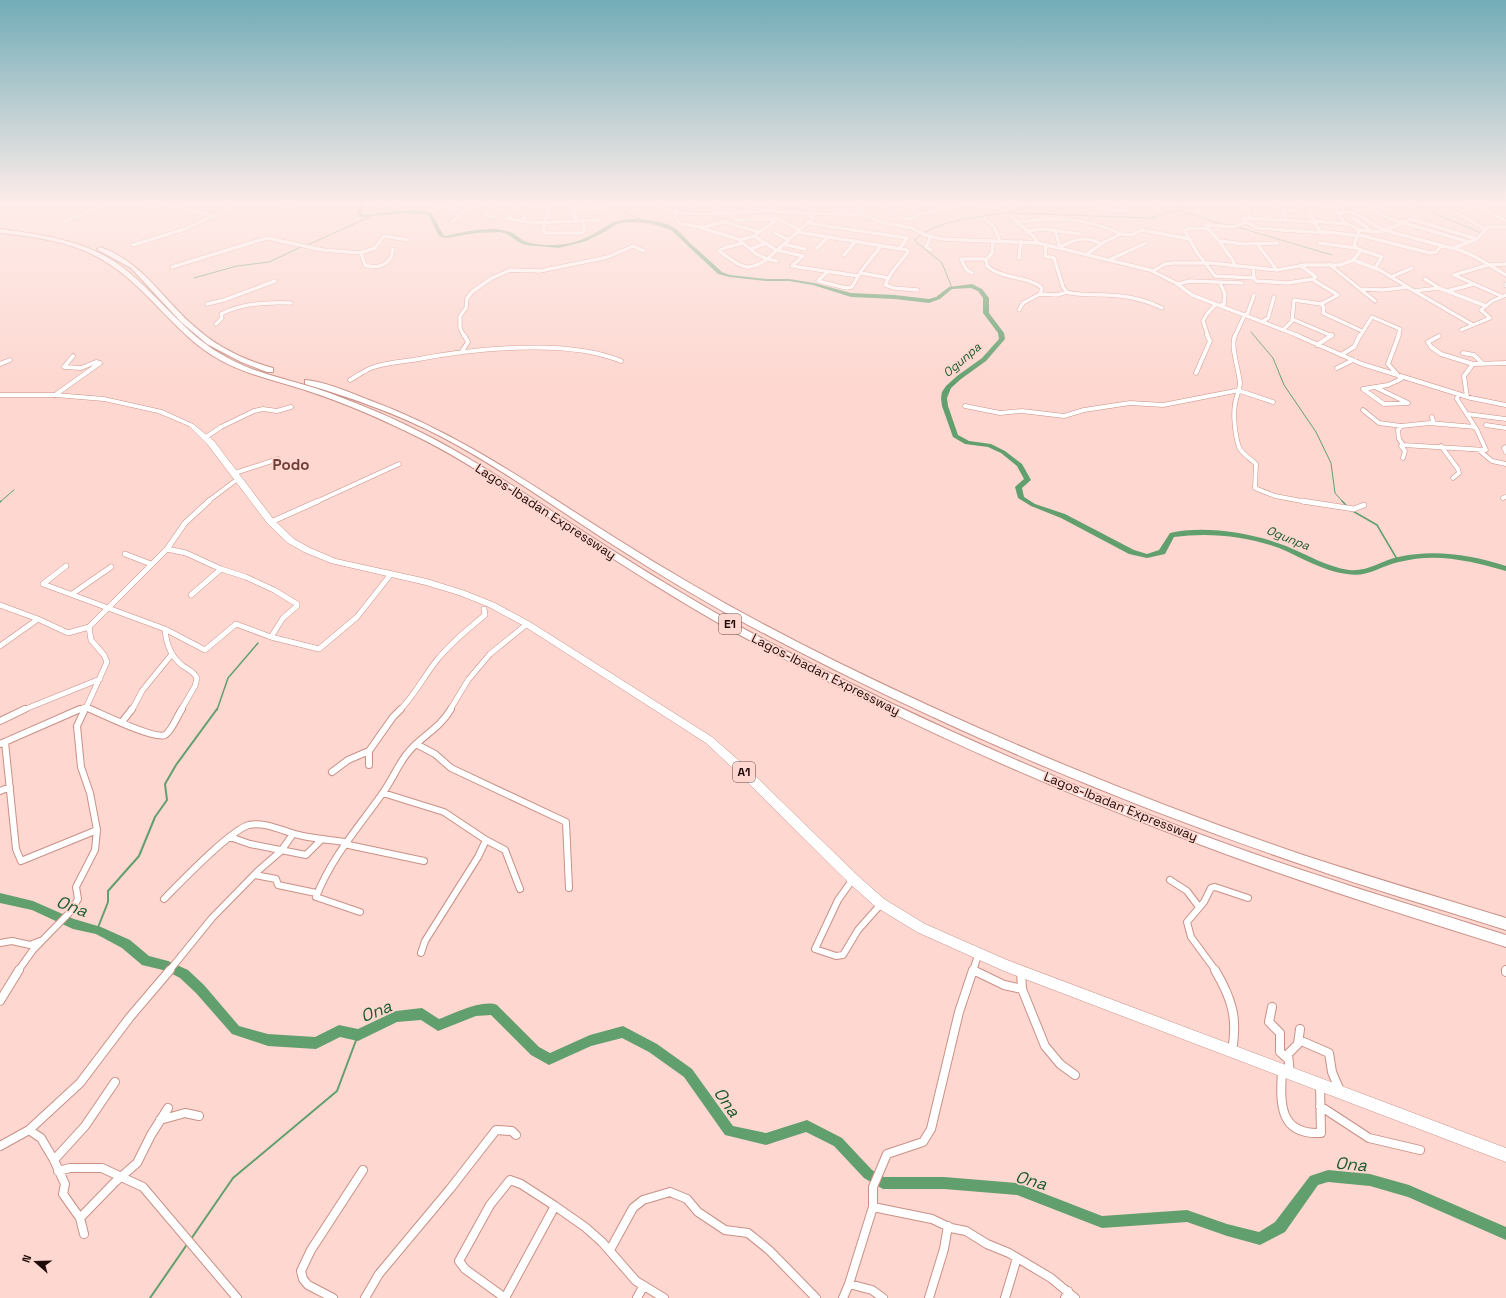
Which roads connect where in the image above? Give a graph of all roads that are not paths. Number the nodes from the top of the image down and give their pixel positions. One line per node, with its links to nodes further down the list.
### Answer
1 (1204, 262): 41 (street)
2 (111, 263): 180 (highway, Lagos-Ibadan Expressway / E1)
3 (125, 263): 178 (highway, Lagos-Ibadan Expressway / E1)
4 (187, 263): 30 (street)
5 (365, 263): 6 (street)
6 (386, 263)
7 (583, 263): 80 (street)
8 (736, 263): 9 (street)
9 (763, 263)
10 (796, 263): 36 (street)
11 (869, 263): 38 (street)
12 (901, 263): 49 (street)
13 (963, 263): 37 (street)
14 (986, 263): 57 (street)
15 (1055, 263): 56 (street)
16 (1121, 263): 35 (street)
17 (1193, 263): 35 (street)
18 (1208, 263): 28 (street)
19 (1234, 263): 28 (street)
20 (1271, 263): 34 (street)
21 (1346, 263): 25 (street)
22 (1360, 263): 32 (street)
23 (1378, 263): 32 (street)
24 (1487, 263): 29 (street)
25 (1329, 264): 27 (street); 52 (street)
26 (1506, 264): 29 (street)
27 (1300, 265): 34 (street); 42 (street)
28 (1234, 266): 31 (street)
29 (1493, 266): 39 (street); 48 (street)
30 (172, 267)
31 (1253, 267): 34 (street); 41 (street)
32 (1375, 268): 40 (street)
33 (1412, 268): 40 (street)
34 (1277, 270)
35 (1153, 271): 47 (street)
36 (827, 272): 38 (street); 38 (street)
37 (972, 273)
38 (859, 275): 49 (street)
39 (1506, 275)
40 (1391, 277): 50 (street)
41 (1254, 278): 42 (street)
42 (1313, 279): 65 (street)
43 (1425, 279): 51 (street)
44 (275, 281): 64 (street)
45 (1220, 283): 46 (street); 47 (street); 66 (street)
46 (1242, 283)
47 (1178, 284): 66 (street)
48 (1474, 284): 55 (street); 60 (street)
49 (885, 285): 53 (street)
50 (1408, 287): 52 (street); 54 (street)
51 (1439, 288): 54 (street); 55 (street)
52 (1360, 289): 62 (street)
53 (918, 290)
54 (1414, 291): 74 (street)
55 (1447, 291): 67 (street)
56 (1067, 292): 57 (street); 68 (street)
57 (1040, 294): 69 (street)
58 (1254, 295): 70 (street)
59 (1506, 295): 60 (street)
60 (1501, 296): 67 (street)
61 (1274, 297): 72 (street)
62 (1375, 301)
63 (291, 303): 73 (street)
64 (207, 304)
65 (1321, 304): 71 (street); 77 (street)
66 (1218, 305): 70 (street); 92 (street)
67 (1486, 306): 74 (street)
68 (1162, 308)
69 (1019, 310)
70 (1246, 315): 72 (street); 96 (street)
71 (1292, 319): 75 (street); 79 (street)
72 (1263, 322): 75 (street)
73 (216, 324)
74 (1473, 325): 76 (street)
75 (1284, 329): 79 (street)
76 (1461, 330)
77 (1362, 331): 82 (street); 93 (street)
78 (1439, 336): 90 (street)
79 (1317, 345): 82 (street)
80 (462, 351): 86 (street); 94 (street)
81 (1463, 353): 87 (street)
82 (1341, 355): 85 (street)
83 (73, 356): 99 (street)
84 (10, 360): 89 (street)
85 (1353, 360): 91 (street); 93 (street)
86 (621, 361)
87 (1482, 363): 88 (street); 90 (street)
88 (1506, 363)
89 (0, 364)
90 (1473, 364): 100 (street)
91 (1336, 368)
92 (1196, 373)
93 (1398, 376): 95 (street); 97 (street)
94 (350, 380)
95 (1377, 388): 95 (street)
96 (1240, 390): 101 (street); 103 (street); 126 (street)
97 (1458, 394): 100 (street); 106 (street)
98 (0, 395): 99 (highway, A1)
99 (55, 395): 114 (highway, A1)
100 (1467, 397): 102 (street)
101 (1273, 402)
102 (1506, 405)
103 (965, 406)
104 (291, 407): 114 (street)
105 (1364, 410): 111 (street)
106 (1467, 414): 108 (street); 112 (street)
107 (1432, 417): 109 (street)
108 (1506, 419)
109 (1429, 423): 111 (street); 112 (street)
110 (1486, 425): 113 (street)
111 (1401, 426): 115 (street)
112 (1474, 427): 118 (street)
113 (1506, 428)
114 (206, 437): 124 (highway, A1)
115 (1403, 444): 116 (street); 120 (street)
116 (1441, 446): 118 (street); 125 (street)
117 (1506, 447): 119 (street)
118 (1480, 451): 123 (street)
119 (1506, 452)
120 (1403, 458)
121 (278, 459): 124 (street)
122 (399, 464): 127 (street)
123 (1506, 464)
124 (237, 475): 127 (highway, A1); 128 (street)
125 (1453, 478)
126 (1364, 505)
127 (271, 522): 134 (highway, A1)
128 (167, 549): 130 (street); 133 (street)
129 (125, 554): 130 (street)
130 (151, 564): 138 (street)
131 (66, 566): 135 (street)
132 (111, 567): 135 (street)
133 (221, 570): 136 (street); 144 (street)
134 (391, 574): 141 (highway, A1); 144 (street)
135 (72, 594): 138 (street)
136 (191, 595)
137 (0, 605): 140 (street)
138 (108, 609): 142 (street); 143 (street)
139 (484, 609): 153 (street)
140 (38, 619): 142 (street); 145 (street)
141 (527, 624): 152 (street); 168 (highway, A1)
142 (89, 627): 147 (street)
143 (165, 629): 144 (street); 146 (street)
144 (271, 637)
145 (0, 646)
146 (172, 654): 150 (street); 150 (street)
147 (100, 679): 148 (street); 149 (street)
148 (85, 707): 150 (street); 151 (street); 159 (street)
149 (0, 721)
150 (122, 722)
151 (3, 743): 156 (street)
152 (416, 744): 158 (street); 170 (street)
153 (369, 751): 154 (street); 155 (street)
154 (369, 765)
155 (332, 772)
156 (10, 787): 157 (street); 159 (street)
157 (0, 792)
158 (383, 793): 163 (street); 164 (street)
159 (96, 830): 179 (street)
160 (293, 834): 161 (street); 162 (street); 165 (street)
161 (230, 837): 165 (street); 174 (street)
162 (321, 840): 164 (street); 165 (street)
163 (486, 840): 171 (street); 182 (street)
164 (345, 843): 166 (street); 172 (street)
165 (281, 851): 167 (street)
166 (424, 861)
167 (256, 873): 172 (street); 202 (street)
168 (852, 880): 175 (highway, A1); 175 (street)
169 (1170, 880): 176 (street)
170 (568, 888)
171 (520, 889)
172 (316, 893): 177 (street)
173 (1248, 898): 176 (street)
174 (164, 899)
175 (881, 904): 183 (highway, A1)
176 (1199, 907): 191 (street)
177 (360, 912)
178 (1506, 924)
179 (41, 940): 181 (street); 187 (street)
180 (1506, 941)
181 (0, 943)
182 (421, 953)
183 (978, 955): 184 (street); 185 (highway, A1)
184 (973, 970): 186 (street); 212 (street)
185 (1021, 971): 186 (street); 191 (highway, A1)
186 (1022, 989): 194 (street)
187 (0, 1001)
188 (1272, 1007): 192 (street)
189 (1300, 1029): 190 (street)
190 (1299, 1040): 192 (street); 197 (street)
191 (1231, 1052): 193 (highway, A1)
192 (1288, 1059): 193 (street)
193 (1286, 1072): 196 (highway, A1); 198 (street)
194 (1075, 1075)
195 (115, 1082): 207 (street)
196 (1320, 1085): 197 (highway, A1); 198 (street)
197 (1341, 1093): 206 (highway, A1)
198 (1320, 1106): 205 (street)
199 (168, 1108): 201 (street)
200 (199, 1116): 201 (street)
201 (160, 1120): 210 (street)
202 (29, 1130): 204 (street); 207 (street)
203 (516, 1134): 223 (street)
204 (0, 1146)
205 (1420, 1150)
206 (1506, 1155)
207 (54, 1160): 209 (street)
208 (363, 1170): 222 (street)
209 (58, 1171): 210 (street); 213 (street)
210 (121, 1178): 213 (street); 221 (street)
211 (555, 1206): 211 (street); 216 (street)
212 (873, 1207): 214 (street); 218 (street)
213 (80, 1218): 215 (street)
214 (948, 1226): 217 (street); 229 (street)
215 (84, 1234)
216 (610, 1250): 219 (street); 226 (street)
217 (1017, 1258): 220 (street); 230 (street)
218 (849, 1284): 227 (street); 228 (street)
219 (643, 1287): 224 (street); 225 (street)
220 (1066, 1294): 231 (street)
221 (237, 1298)
222 (333, 1298)
223 (365, 1298)
224 (637, 1298)
225 (664, 1298)
226 (816, 1298)
227 (843, 1298)
228 (883, 1298)
229 (929, 1298)
230 (1005, 1298)
231 (1075, 1298)

